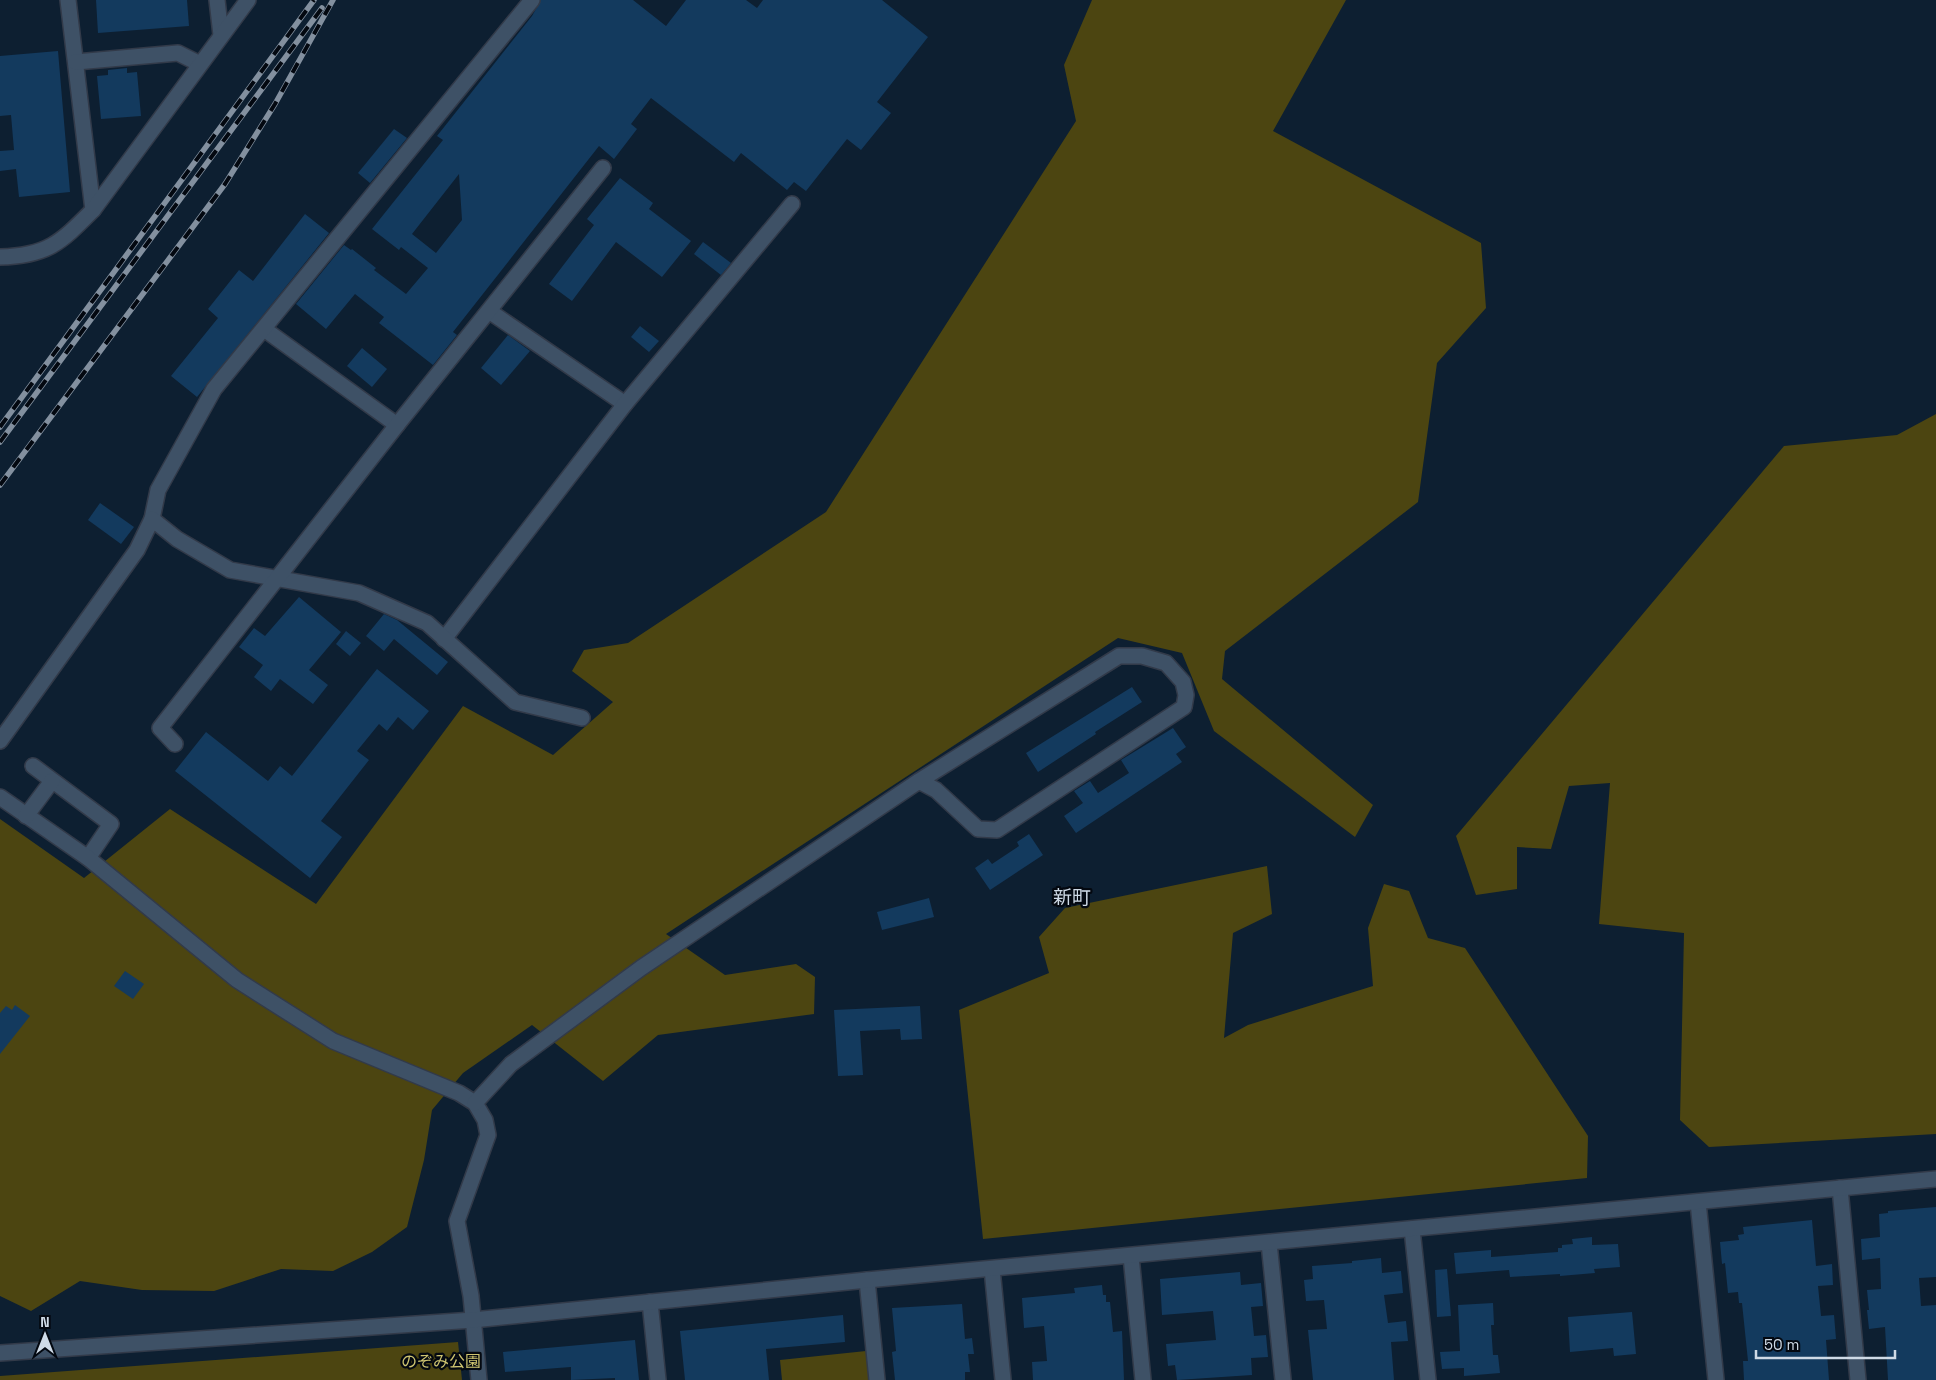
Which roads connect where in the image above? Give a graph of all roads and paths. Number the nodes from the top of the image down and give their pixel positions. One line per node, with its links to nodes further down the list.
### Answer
1 (68, 0): 6 (street)
2 (217, 0): 5 (street)
3 (248, 0): 5 (street)
4 (532, 0): 13 (street)
5 (221, 35): 7 (street)
6 (76, 62): 7 (street); 10 (street)
7 (200, 64): 10 (street)
8 (603, 168): 12 (street)
9 (792, 204): 14 (street)
10 (92, 210): 11 (street)
11 (0, 257)
12 (489, 311): 14 (street); 15 (street)
13 (264, 329): 15 (street); 16 (street)
14 (625, 404): 18 (street)
15 (397, 425): 17 (street)
16 (152, 519): 17 (street); 20 (street)
17 (277, 577): 18 (street); 21 (street)
18 (444, 639): 19 (street)
19 (582, 718)
20 (0, 741)
21 (175, 744)
22 (33, 766): 23 (street)
23 (52, 781): 26 (street); 27 (street)
24 (919, 781): 24 (street); 28 (street)
25 (0, 798): 26 (street)
26 (26, 816): 27 (street)
27 (88, 858): 28 (street)
28 (475, 1103): 38 (street)
29 (1936, 1179): 30 (street)
30 (1840, 1188): 31 (street); 48 (street)
31 (1698, 1202): 32 (street); 47 (street)
32 (1412, 1229): 33 (street); 46 (street)
33 (1269, 1243): 34 (street); 45 (street)
34 (1130, 1256): 35 (street); 44 (street)
35 (992, 1269): 36 (street); 43 (street)
36 (867, 1280): 37 (street); 42 (street)
37 (650, 1302): 38 (street); 41 (street)
38 (473, 1320): 39 (street); 40 (street)
39 (0, 1354)
40 (479, 1380)
41 (658, 1380)
42 (877, 1380)
43 (1003, 1380)
44 (1142, 1380)
45 (1283, 1380)
46 (1428, 1380)
47 (1716, 1380)
48 (1858, 1380)

